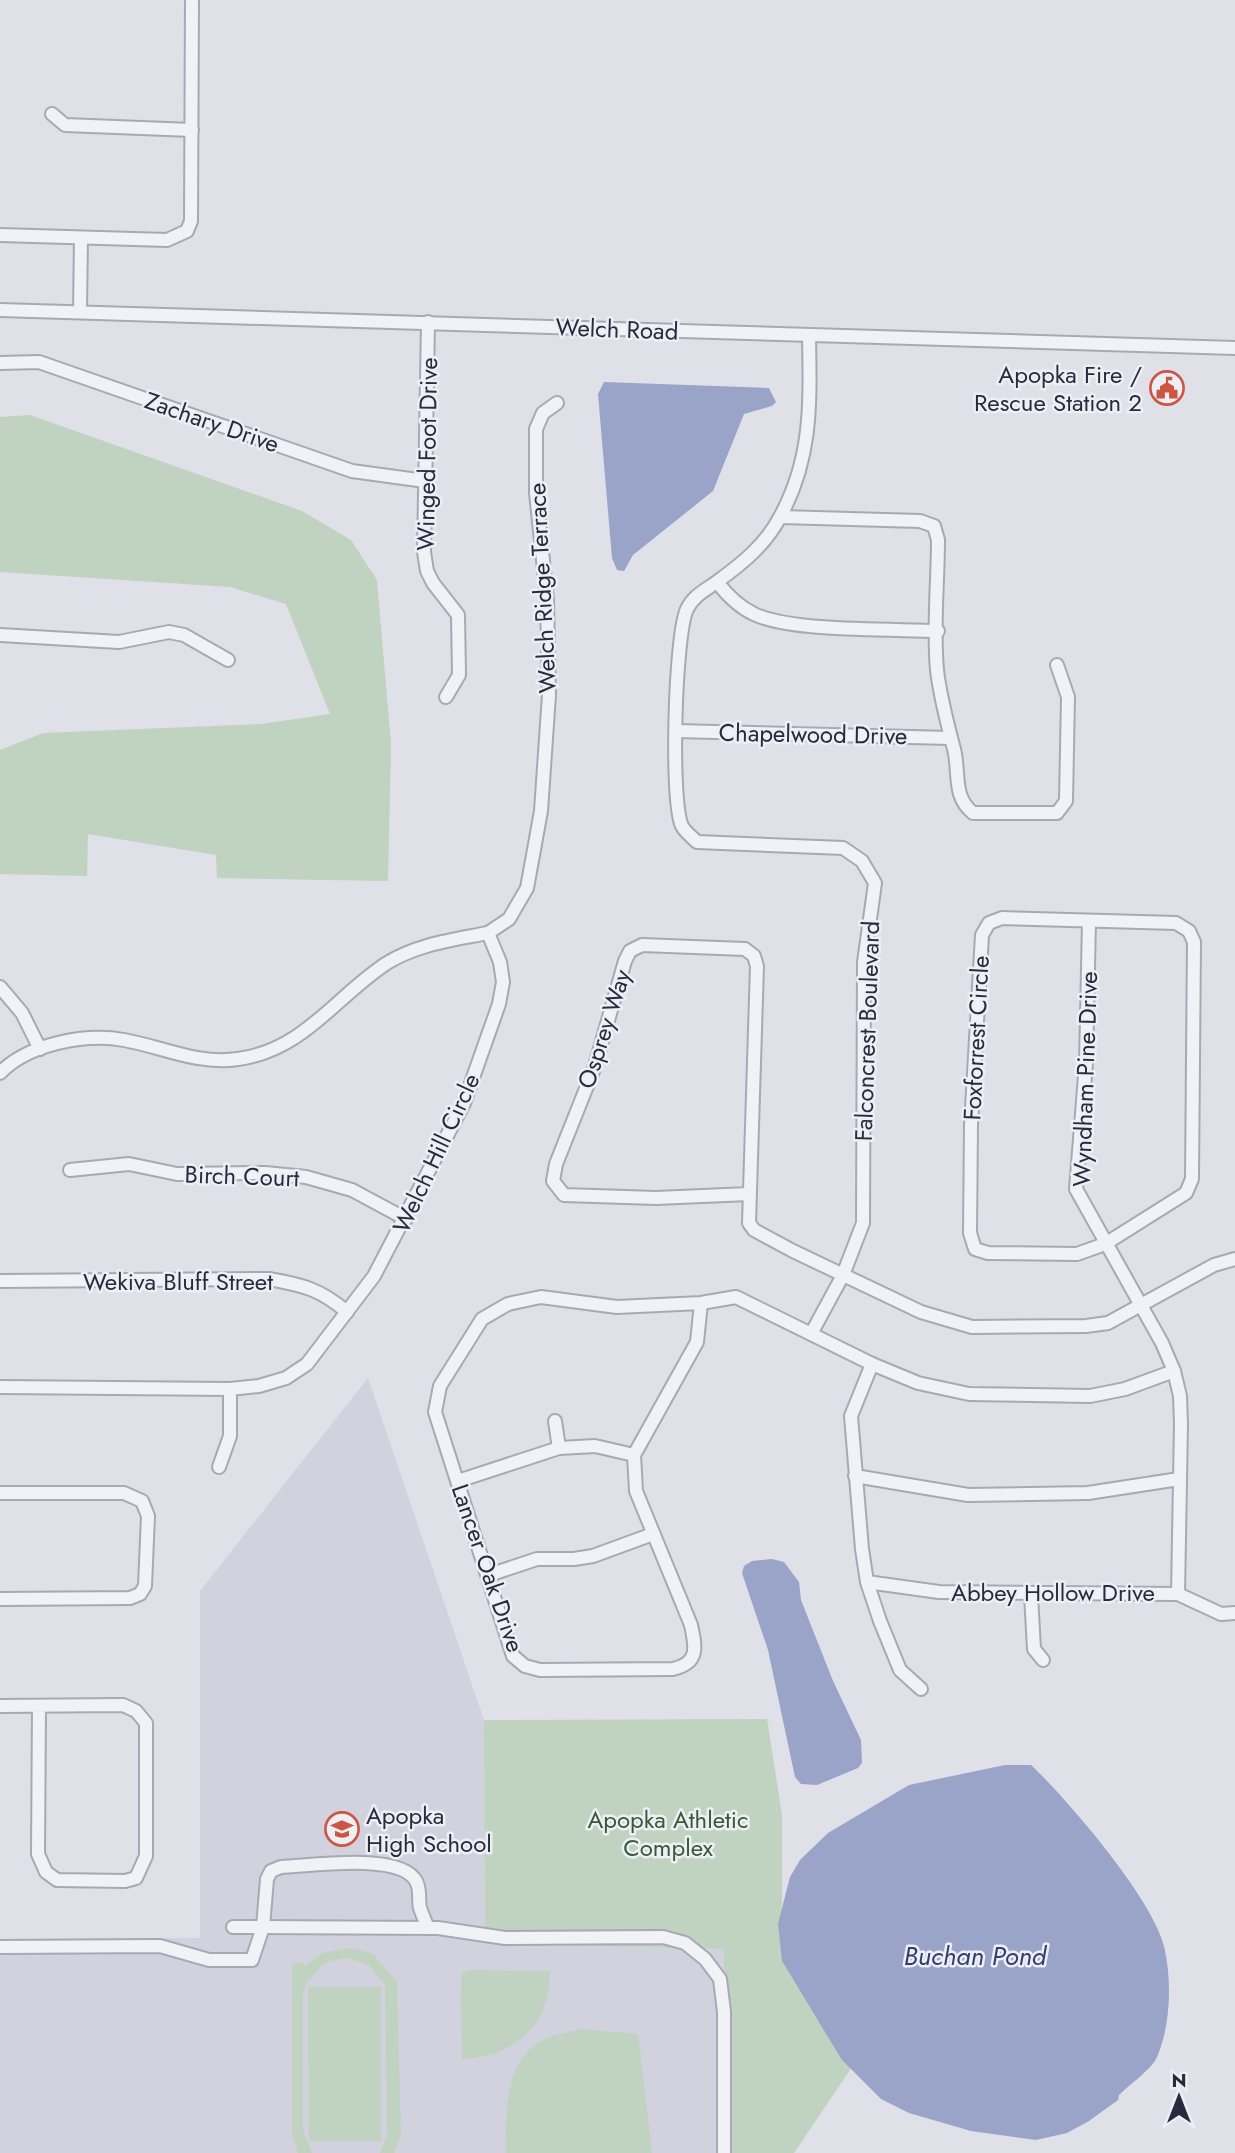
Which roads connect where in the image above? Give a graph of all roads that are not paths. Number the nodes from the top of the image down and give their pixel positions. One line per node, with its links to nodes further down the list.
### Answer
1 (192, 0): 3 (street)
2 (52, 114): 3 (street)
3 (192, 130): 5 (street)
4 (0, 235): 5 (street)
5 (82, 238): 7 (street)
6 (0, 310): 7 (street, Welch Road)
7 (80, 312): 8 (street, Welch Road)
8 (428, 322): 9 (street, Welch Road); 13 (street, Winged Foot Drive)
9 (809, 335): 10 (street, Welch Road); 14 (street, Falconcrest Boulevard)
10 (1235, 348)
11 (0, 363): 13 (street, Zachary Drive)
12 (556, 402): 24 (street, Welch Ridge Terrace)
13 (425, 481): 20 (street, Winged Foot Drive)
14 (781, 517): 15 (street, Falconcrest Boulevard); 16 (street)
15 (717, 582): 16 (street); 21 (street, Falconcrest Boulevard)
16 (938, 631): 22 (street)
17 (0, 635): 18 (street)
18 (228, 660)
19 (1057, 666): 22 (street)
20 (446, 697)
21 (676, 731): 22 (street, Chapelwood Drive); 33 (street, Falconcrest Boulevard)
22 (950, 738)
23 (1089, 921): 31 (street, Wyndham Pine Drive); 31 (street, Foxforrest Circle); 31 (street, Foxforrest Circle)
24 (488, 933): 26 (street); 30 (street, Welch Hill Circle)
25 (0, 987): 26 (street)
26 (40, 1049): 27 (street)
27 (0, 1073)
28 (70, 1170): 30 (street, Birch Court)
29 (749, 1194): 29 (street, Osprey Way); 33 (street, Osprey Way)
30 (406, 1219): 37 (street, Welch Hill Circle)
31 (1105, 1244): 36 (street, Wyndham Pine Drive)
32 (1235, 1259): 36 (street)
33 (843, 1275): 36 (street); 38 (street, Falconcrest Boulevard)
34 (0, 1282): 37 (street, Wekiva Bluff Street)
35 (701, 1303): 38 (street, Lancer Oak Drive); 45 (street); 49 (street, Lancer Oak Drive)
36 (1141, 1306): 40 (street, Wyndham Pine Drive)
37 (347, 1312): 42 (street, Welch Hill Circle)
38 (811, 1334): 39 (street, Lancer Oak Drive)
39 (872, 1364): 40 (street, Lancer Oak Drive); 47 (street)
40 (1174, 1371): 48 (street, Wyndham Pine Drive)
41 (0, 1387): 42 (street, Welch Hill Circle)
42 (230, 1389): 46 (street)
43 (555, 1421): 44 (street)
44 (559, 1448): 45 (street); 49 (street)
45 (634, 1455): 51 (street, Lancer Oak Drive)
46 (219, 1467)
47 (855, 1476): 48 (street); 53 (street)
48 (1179, 1479): 54 (street, Wyndham Pine Drive)
49 (458, 1481): 52 (street, Lancer Oak Drive)
50 (0, 1493): 56 (street)
51 (653, 1534): 52 (street); 52 (street, Lancer Oak Drive)
52 (489, 1574)
53 (867, 1582): 55 (street, Abbey Hollow Drive); 59 (street)
54 (1178, 1594): 55 (street, Abbey Hollow Drive); 57 (street, Abbey Hollow Drive)
55 (1031, 1595): 58 (street)
56 (0, 1599)
57 (1235, 1613)
58 (1043, 1660)
59 (921, 1689)
60 (0, 1706): 61 (street)
61 (39, 1706): 61 (street)
62 (233, 1927): 63 (street)
63 (263, 1927): 64 (street); 64 (street); 65 (street)
64 (428, 1928): 66 (street)
65 (0, 1947)
66 (724, 2153)

